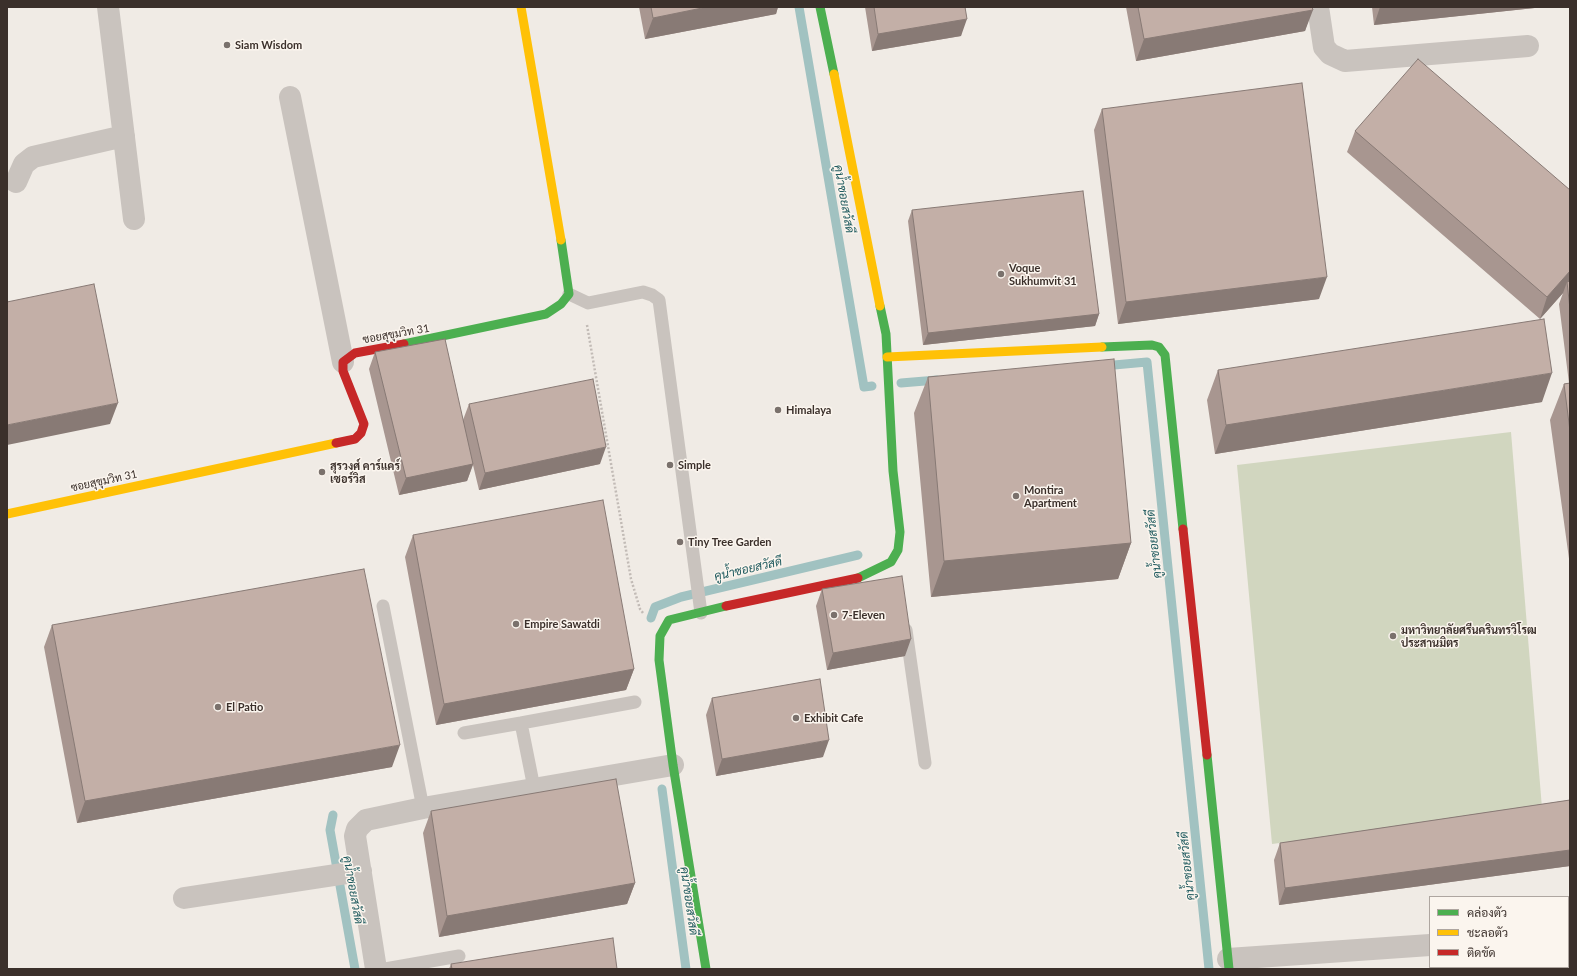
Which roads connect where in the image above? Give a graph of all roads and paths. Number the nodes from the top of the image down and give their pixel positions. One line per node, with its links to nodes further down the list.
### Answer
1 (108, 7): 7 (street)
2 (521, 7): 10 (street)
3 (820, 7): 11 (street)
4 (1318, 7): 5 (street)
5 (1528, 46)
6 (290, 97): 12 (street)
7 (124, 136): 8 (street); 9 (street)
8 (16, 182)
9 (134, 219)
10 (565, 299): 12 (street, ซอยสุขุมวิท 31); 17 (lane); 19 (path)
11 (887, 357): 14 (street); 31 (street)
12 (343, 362): 13 (street, ซอยสุขุมวิท 31)
13 (7, 514)
14 (892, 562): 15 (lane); 17 (street)
15 (895, 575)
16 (383, 606): 26 (lane)
17 (701, 613): 19 (street)
18 (904, 618): 23 (lane)
19 (660, 636): 24 (street)
20 (636, 702): 21 (lane)
21 (522, 723): 22 (lane); 25 (lane)
22 (464, 732)
23 (925, 763)
24 (673, 765): 25 (street); 34 (street)
25 (534, 788): 26 (street)
26 (423, 808): 27 (street)
27 (355, 872): 28 (street); 32 (street)
28 (184, 898)
29 (1429, 945): 31 (street)
30 (459, 956): 33 (lane)
31 (1228, 964)
32 (376, 969)
33 (385, 969)
34 (706, 969)

